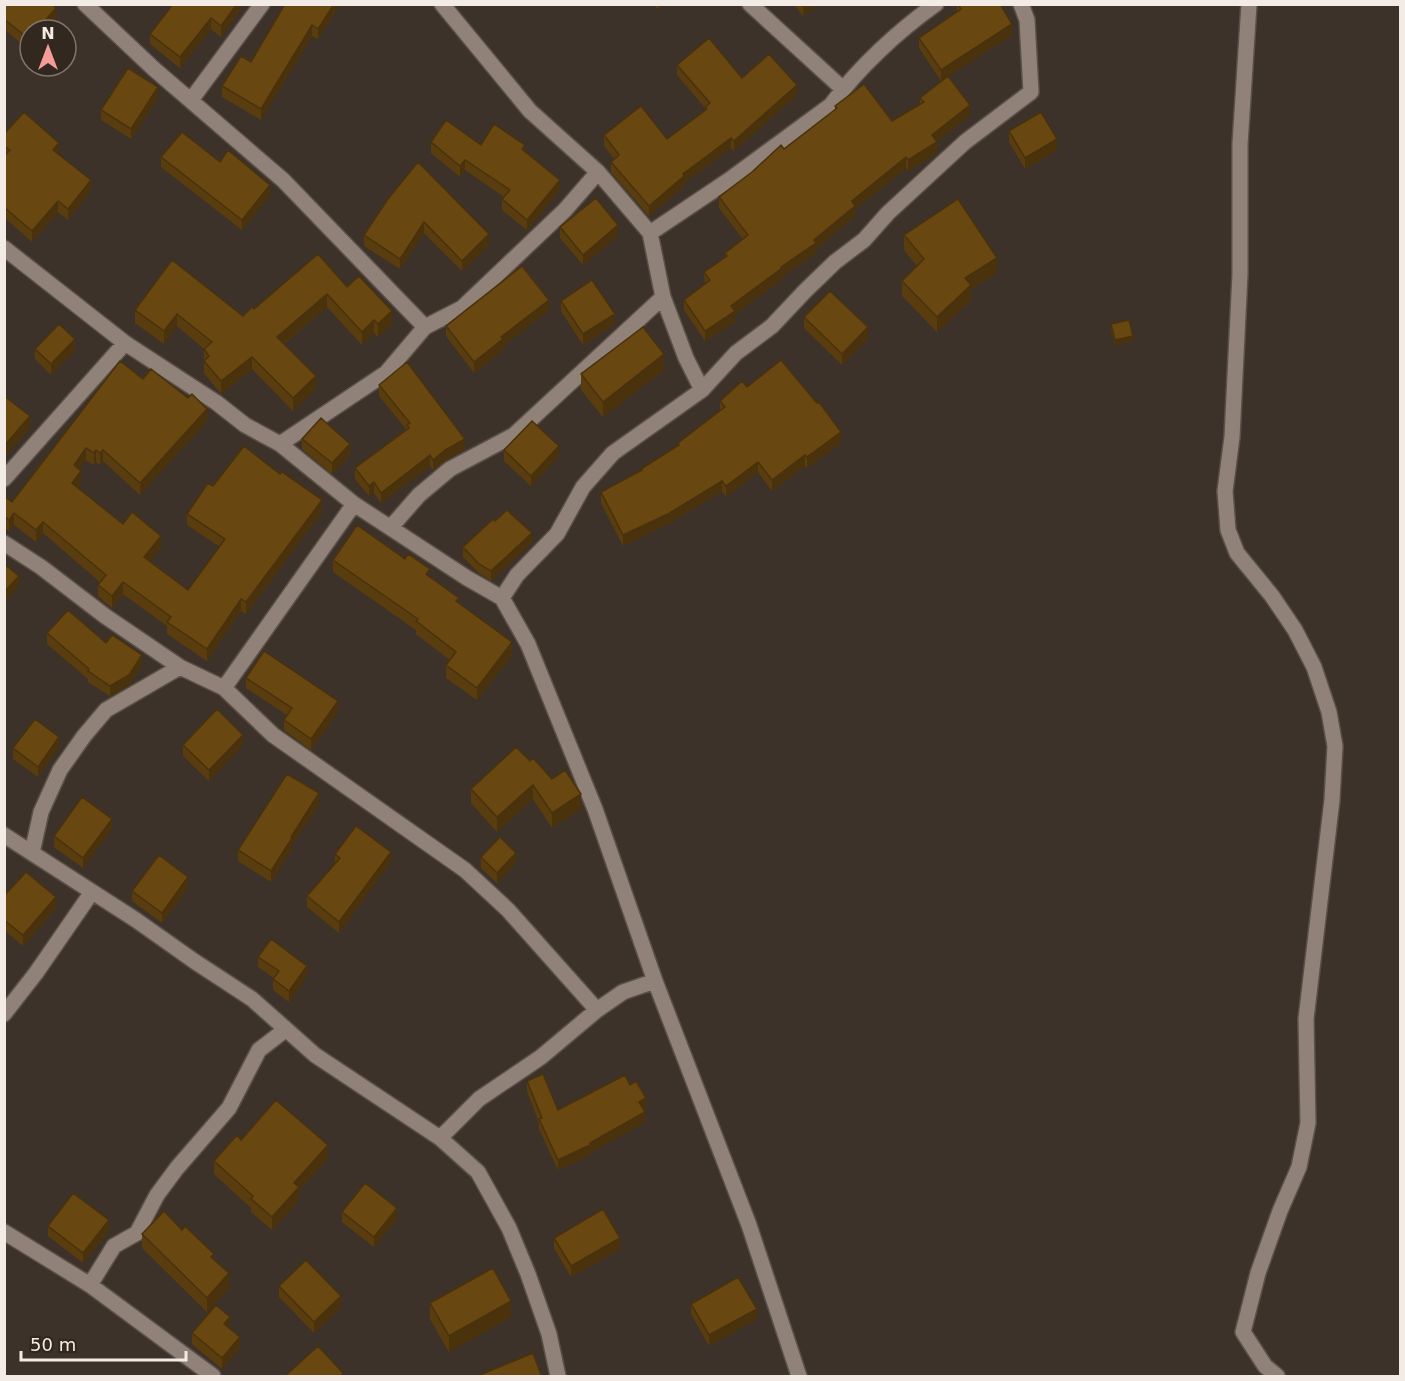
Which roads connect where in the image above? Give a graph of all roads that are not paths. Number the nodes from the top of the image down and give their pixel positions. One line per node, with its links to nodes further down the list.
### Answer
1 (262, 4): 9 (street)
2 (442, 4): 10 (street)
3 (750, 4): 8 (street)
4 (936, 4): 8 (street)
5 (1021, 4): 16 (street)
6 (1249, 4): 38 (street)
7 (88, 5): 9 (street)
8 (843, 89): 11 (street)
9 (191, 100): 14 (street)
10 (598, 172): 11 (street); 14 (street)
11 (650, 233): 13 (street)
12 (4, 248): 15 (street)
13 (663, 297): 16 (street); 20 (street)
14 (425, 327): 17 (street)
15 (125, 343): 17 (street); 18 (street)
16 (702, 390): 22 (street)
17 (280, 444): 19 (street)
18 (4, 479)
19 (354, 504): 20 (street); 24 (street)
20 (391, 527): 22 (street)
21 (4, 543): 23 (street)
22 (502, 598): 28 (street)
23 (180, 667): 24 (street); 26 (street)
24 (224, 688): 29 (street)
25 (4, 835): 26 (street)
26 (32, 853): 27 (street)
27 (92, 892): 30 (street); 31 (street)
28 (655, 981): 29 (street); 35 (street)
29 (597, 1010): 32 (street)
30 (4, 1014)
31 (285, 1030): 32 (street); 34 (street)
32 (440, 1138): 37 (street)
33 (5, 1233): 34 (street)
34 (90, 1286): 36 (street)
35 (798, 1376)
36 (213, 1377)
37 (558, 1377)
38 (1276, 1377)

